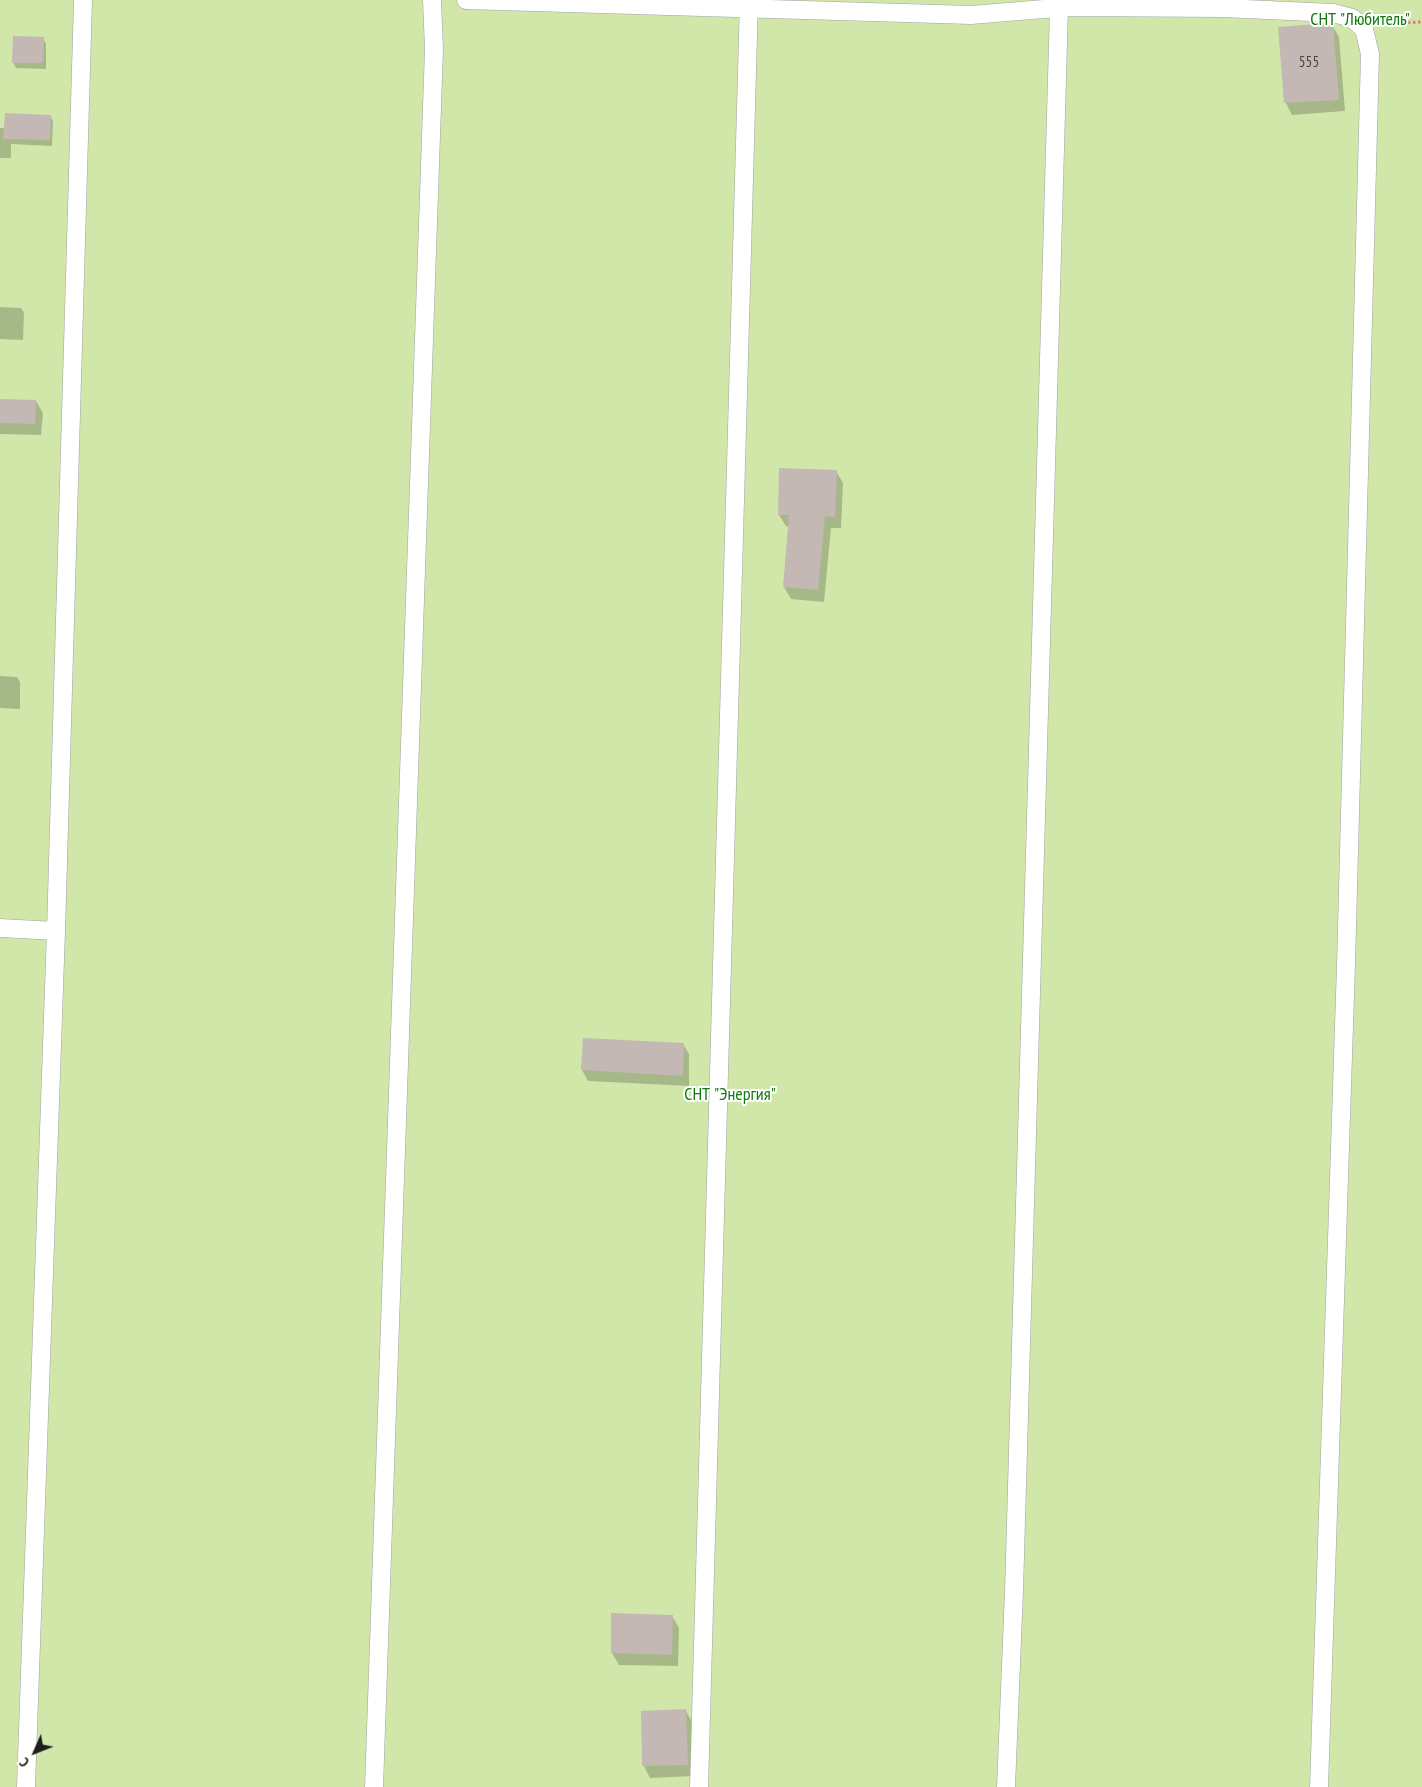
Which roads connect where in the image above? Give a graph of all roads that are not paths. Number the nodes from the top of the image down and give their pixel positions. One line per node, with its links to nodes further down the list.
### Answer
1 (83, 0): 8 (lane)
2 (432, 0): 10 (lane)
3 (466, 0): 4 (lane)
4 (749, 4): 6 (lane); 11 (lane)
5 (1223, 4): 6 (lane); 13 (lane)
6 (1065, 5): 12 (lane)
7 (0, 928): 8 (lane)
8 (56, 931): 9 (lane)
9 (26, 1787)
10 (374, 1787)
11 (699, 1787)
12 (1006, 1787)
13 (1318, 1787)

